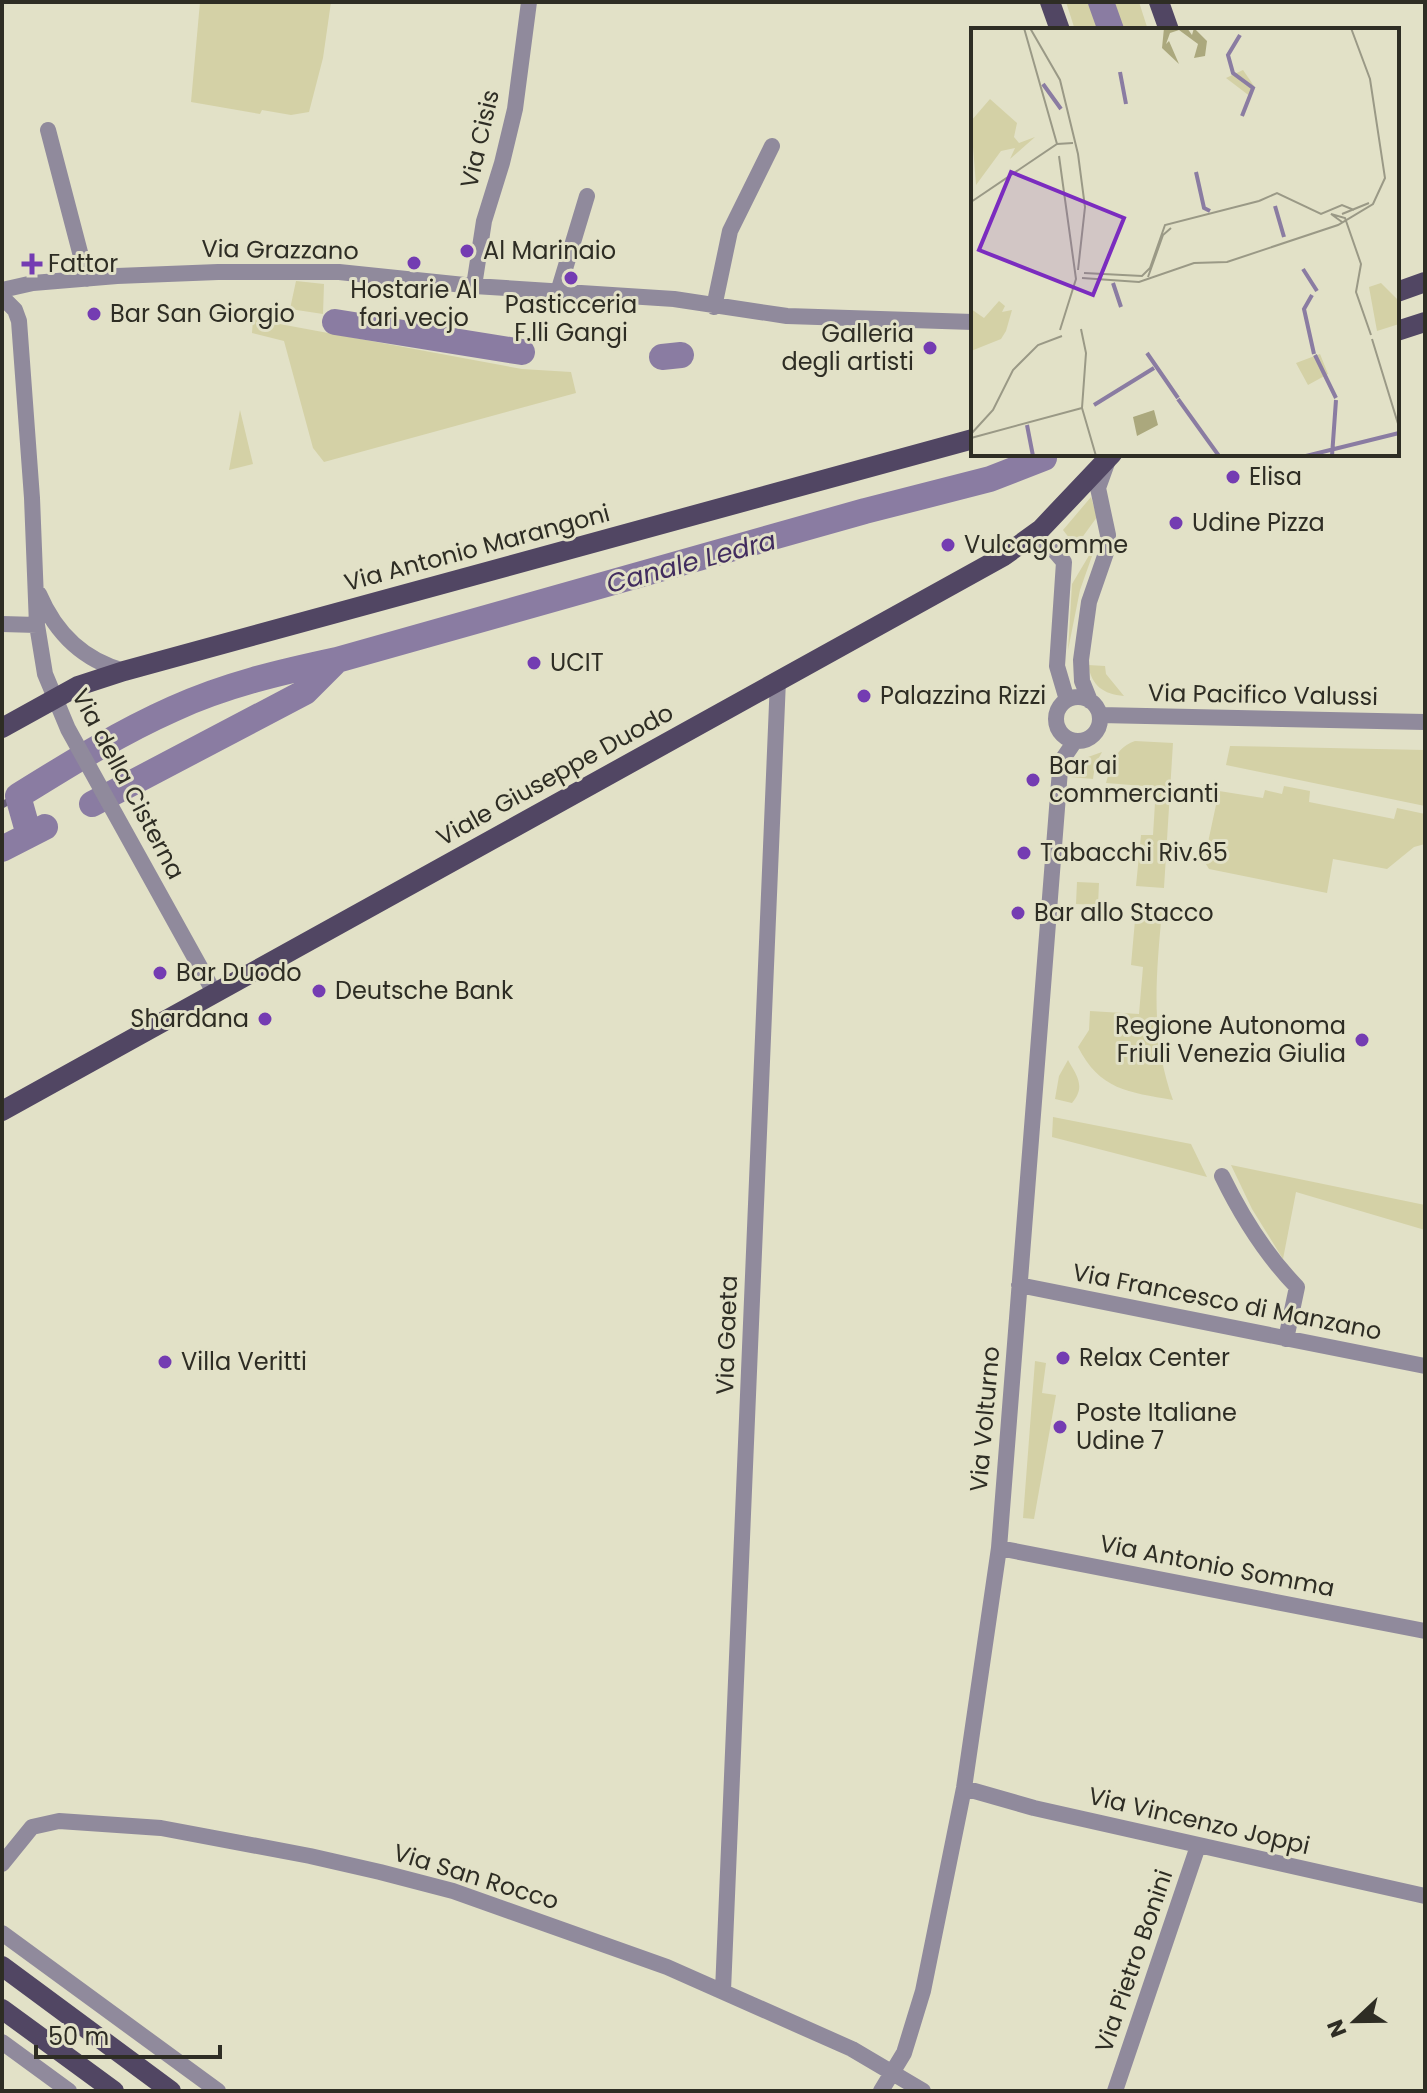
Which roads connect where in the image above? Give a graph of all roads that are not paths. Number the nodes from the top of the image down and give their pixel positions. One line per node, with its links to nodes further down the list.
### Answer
1 (529, 2): 13 (street, Via Cisis)
2 (1050, 2): 4 (main road)
3 (1159, 2): 5 (main road)
4 (1059, 28)
5 (1168, 28)
6 (48, 130): 11 (street)
7 (772, 146): 18 (street)
8 (587, 196): 16 (street)
9 (1425, 272): 10 (main road)
10 (1399, 277)
11 (87, 279): 13 (street, Via Grazzano); 14 (street, Via Grazzano)
12 (1425, 282): 15 (main road)
13 (474, 286): 16 (street, Via Grazzano)
14 (2, 290)
15 (1399, 291)
16 (558, 292): 18 (street, Via Grazzano)
17 (2, 297): 25 (street, Via della Cisterna)
18 (714, 307): 19 (street, Via Grazzano)
19 (971, 322)
20 (1425, 322): 21 (main road)
21 (1399, 330)
22 (971, 440): 28 (main road, Via Antonio Marangoni)
23 (1110, 456): 24 (main road, Viale Giuseppe Duodo); 32 (street)
24 (1022, 545): 29 (main road, Viale Giuseppe Duodo); 31 (street)
25 (35, 586): 27 (street, Via della Cisterna); 28 (street, Via della Cisterna)
26 (2, 624): 27 (street)
27 (37, 625): 30 (street, Via della Cisterna)
28 (124, 671): 30 (main road, Via Antonio Marangoni)
29 (778, 680): 36 (main road, Viale Giuseppe Duodo); 50 (street, Via Gaeta)
30 (54, 699): 34 (main road, Via Antonio Marangoni); 36 (street, Via della Cisterna)
31 (1067, 700): 32 (street); 35 (street)
32 (1095, 708): 33 (street, Via Pacifico Valussi); 35 (street, Via Volturno)
33 (1425, 722)
34 (2, 728)
35 (1075, 741): 39 (street, Via Volturno)
36 (215, 994): 37 (main road, Viale Giuseppe Duodo)
37 (2, 1111)
38 (1222, 1176): 40 (street)
39 (1019, 1285): 40 (street, Via Francesco di Manzano); 42 (street, Via Volturno)
40 (1286, 1339): 41 (street, Via Francesco di Manzano)
41 (1425, 1366)
42 (999, 1548): 43 (street, Via Antonio Somma); 44 (street, Via Volturno)
43 (1425, 1631)
44 (964, 1788): 45 (street, Via Vincenzo Joppi); 53 (street, Via Volturno)
45 (1198, 1846): 47 (street, Via Vincenzo Joppi); 60 (street, Via Pietro Bonini)
46 (2, 1864): 50 (street, Via San Rocco)
47 (1425, 1896)
48 (2, 1933): 57 (street)
49 (2, 1966): 56 (main road)
50 (723, 1991): 53 (street, Via San Rocco)
51 (2, 2009): 55 (main road)
52 (2, 2042): 54 (street)
53 (894, 2072): 58 (street, Via Volturno); 59 (street, Via San Rocco)
54 (69, 2091)
55 (114, 2091)
56 (171, 2091)
57 (218, 2091)
58 (881, 2091)
59 (923, 2091)
60 (1115, 2091)

